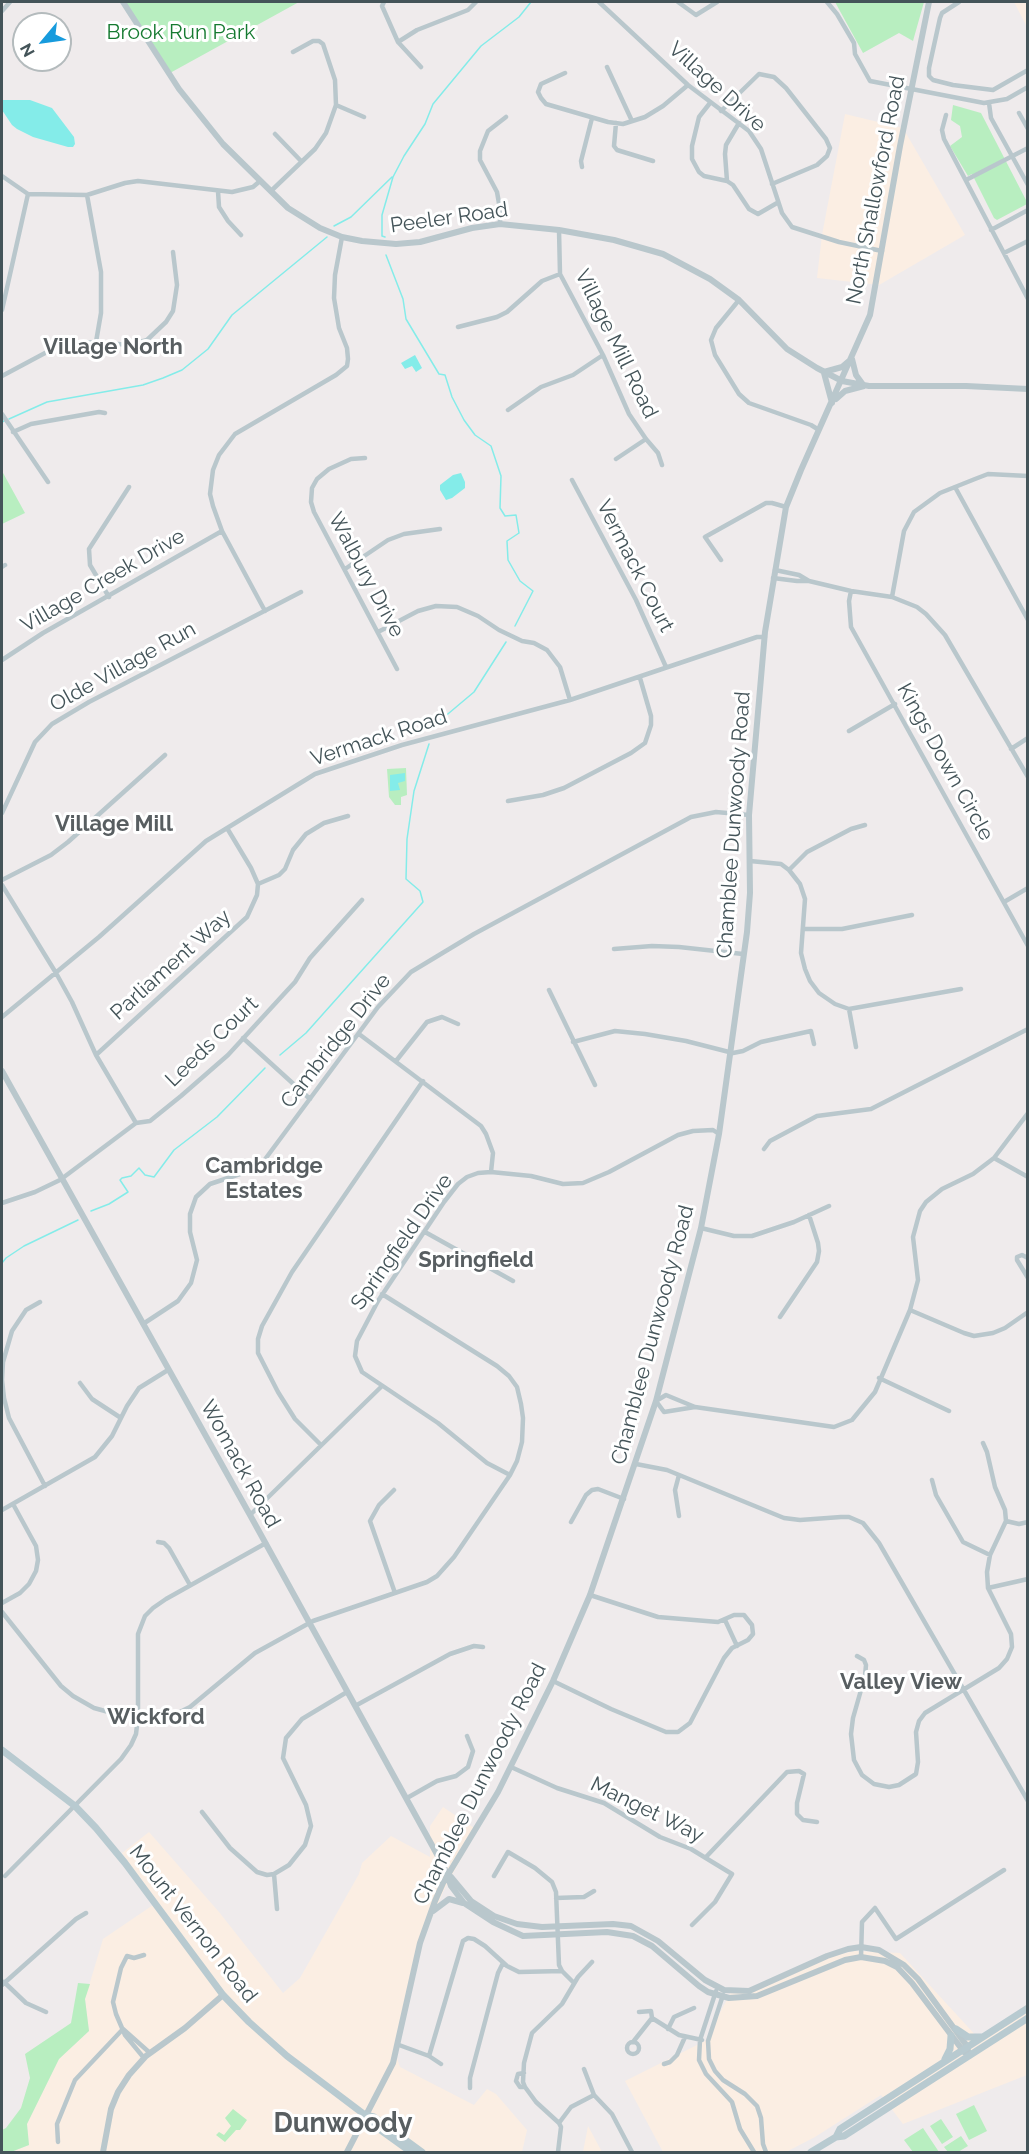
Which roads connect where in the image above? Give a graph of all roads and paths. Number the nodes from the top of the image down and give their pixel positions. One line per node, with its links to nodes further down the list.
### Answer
1 (10, 2): 11 (street)
2 (123, 2): 46 (street, Peeler Road)
3 (384, 2): 14 (street)
4 (476, 2): 14 (street)
5 (599, 2): 20 (street, Village Drive)
6 (678, 2): 7 (street)
7 (717, 2)
8 (827, 2): 23 (street)
9 (929, 2): 12 (street, North Shallowford Road)
10 (959, 2): 13 (street)
11 (2, 11)
12 (924, 30): 13 (street); 23 (street, North Shallowford Road)
13 (937, 34): 21 (street)
14 (398, 42): 16 (street)
15 (293, 52): 27 (street)
16 (421, 67)
17 (607, 67): 34 (street)
18 (1028, 70): 21 (street)
19 (565, 73): 33 (street)
20 (687, 85): 25 (street, Village Drive); 34 (street)
21 (1002, 86): 24 (street)
22 (1028, 87): 24 (street)
23 (912, 91): 26 (street); 62 (street, North Shallowford Road)
24 (1007, 99): 26 (street)
25 (710, 103): 28 (street, Village Drive); 47 (street)
26 (989, 103): 40 (street)
27 (336, 105): 31 (street); 41 (street)
28 (721, 111): 36 (street, Village Drive); 49 (street)
29 (1019, 112): 37 (street)
30 (946, 116): 45 (street)
31 (364, 117)
32 (506, 117): 56 (street)
33 (592, 118): 35 (street); 43 (street)
34 (632, 121): 35 (street)
35 (616, 123): 42 (street)
36 (739, 123): 47 (street); 49 (street, Village Drive)
37 (1028, 129)
38 (275, 134): 41 (street)
39 (1028, 148): 40 (street)
40 (1012, 156): 45 (street); 48 (street)
41 (302, 161): 51 (street)
42 (653, 161)
43 (582, 167)
44 (2, 176): 52 (street)
45 (966, 180): 58 (street)
46 (260, 181): 50 (street); 51 (street, Peeler Road)
47 (727, 181): 54 (street)
48 (1027, 182)
49 (772, 184): 54 (street, Village Drive)
50 (218, 191): 53 (street); 59 (street)
51 (271, 191): 60 (street, Peeler Road)
52 (28, 194): 53 (street); 68 (street)
53 (87, 195): 70 (street)
54 (777, 203): 62 (street, Village Drive)
55 (1028, 210): 58 (street)
56 (500, 224): 57 (street, Peeler Road); 60 (street, Peeler Road)
57 (559, 230): 65 (street, Village Mill Road); 67 (street, Peeler Road)
58 (991, 230): 64 (street)
59 (241, 235)
60 (342, 237): 95 (street)
61 (1027, 241): 64 (street)
62 (882, 251): 72 (street, North Shallowford Road)
63 (173, 252): 70 (street)
64 (1004, 253): 66 (street)
65 (560, 274): 69 (street); 71 (street, Village Mill Road)
66 (1028, 299)
67 (739, 300): 73 (street, Peeler Road); 82 (street)
68 (2, 310)
69 (458, 327)
70 (96, 342): 74 (street)
71 (603, 355): 79 (street); 84 (street, Village Mill Road)
72 (852, 358): 73 (street); 75 (street, North Shallowford Road); 76 (street)
73 (824, 372): 75 (street, Peeler Road); 78 (street)
74 (2, 376)
75 (842, 381): 76 (street); 78 (street)
76 (864, 386): 77 (street); 78 (street)
77 (1028, 389)
78 (832, 404): 82 (street)
79 (508, 410)
80 (105, 413): 83 (street)
81 (2, 414): 83 (street)
82 (819, 430): 93 (street, Chamblee Dunwoody Road)
83 (14, 432): 90 (street)
84 (646, 440): 86 (street); 87 (street, Village Mill Road)
85 (365, 458): 97 (street, Walbury Drive)
86 (616, 459)
87 (662, 465)
88 (1028, 476): 92 (street)
89 (572, 480): 110 (street, Vermack Court)
90 (48, 482)
91 (129, 487): 103 (street)
92 (955, 487): 104 (street); 106 (street)
93 (786, 507): 96 (street); 98 (street, Chamblee Dunwoody Road)
94 (440, 529): 97 (street)
95 (222, 531): 103 (street, Village Creek Drive); 105 (street)
96 (721, 560)
97 (345, 569): 107 (street, Walbury Drive)
98 (775, 570): 99 (street, Chamblee Dunwoody Road); 100 (street)
99 (773, 578): 100 (street); 108 (street, Chamblee Dunwoody Road)
100 (809, 580): 101 (street)
101 (851, 591): 104 (street); 114 (street, Kings Down Circle)
102 (301, 592): 105 (street, Olde Village Run)
103 (109, 597): 109 (street, Village Creek Drive)
104 (892, 597): 117 (street)
105 (265, 611): 121 (street, Olde Village Run)
106 (1028, 620)
107 (378, 632): 111 (street, Walbury Drive); 113 (street)
108 (765, 637): 110 (street, Vermack Road); 122 (street, Chamblee Dunwoody Road)
109 (2, 660)
110 (666, 667): 112 (street, Vermack Road)
111 (397, 669)
112 (640, 678): 113 (street, Vermack Road); 120 (street)
113 (570, 700): 125 (street, Vermack Road)
114 (896, 705): 115 (street); 133 (street, Kings Down Circle)
115 (849, 731)
116 (1028, 738): 117 (street)
117 (1011, 748): 119 (street)
118 (165, 755): 128 (street)
119 (1028, 777)
120 (508, 801)
121 (2, 813)
122 (749, 815): 126 (street, Chamblee Dunwoody Road); 146 (street, Cambridge Drive)
123 (348, 816): 129 (street)
124 (865, 825): 127 (street)
125 (227, 828): 129 (street); 139 (street, Vermack Road)
126 (750, 861): 127 (street); 138 (street, Chamblee Dunwoody Road)
127 (789, 870): 135 (street)
128 (2, 880)
129 (258, 884): 152 (street, Parliament Way)
130 (2, 885): 139 (street)
131 (1028, 888): 133 (street)
132 (362, 900): 147 (street, Leeds Court)
133 (1004, 902): 136 (street, Kings Down Circle)
134 (912, 915): 135 (street)
135 (803, 929): 142 (street)
136 (1028, 946)
137 (614, 949): 138 (street)
138 (743, 954): 151 (street, Chamblee Dunwoody Road)
139 (56, 973): 143 (street, Vermack Road); 152 (street)
140 (961, 989): 142 (street)
141 (549, 990): 148 (street)
142 (849, 1009): 150 (street)
143 (2, 1017)
144 (458, 1024): 153 (street)
145 (1028, 1029): 161 (street)
146 (359, 1034): 153 (street); 157 (street, Cambridge Drive)
147 (243, 1038): 157 (street); 159 (street, Leeds Court)
148 (573, 1042): 151 (street); 156 (street)
149 (814, 1044): 151 (street)
150 (856, 1047)
151 (730, 1052): 160 (street, Chamblee Dunwoody Road)
152 (96, 1055): 159 (street)
153 (396, 1061): 155 (street)
154 (2, 1071): 165 (street, Womack Road)
155 (423, 1081): 163 (street); 190 (street)
156 (595, 1085)
157 (310, 1099): 179 (street, Cambridge Drive)
158 (1028, 1113): 162 (street)
159 (136, 1123): 165 (street, Leeds Court)
160 (719, 1134): 163 (street, Springfield Drive); 169 (street, Chamblee Dunwoody Road)
161 (764, 1149)
162 (994, 1158): 164 (street); 176 (street)
163 (491, 1172): 170 (street, Springfield Drive)
164 (1028, 1177)
165 (61, 1179): 166 (street, Leeds Court); 179 (street, Womack Road)
166 (2, 1203)
167 (829, 1206): 168 (street)
168 (809, 1215): 169 (street); 178 (street)
169 (701, 1228): 184 (street, Chamblee Dunwoody Road)
170 (425, 1232): 173 (street); 174 (street, Springfield Drive)
171 (1028, 1258): 172 (street)
172 (1028, 1278)
173 (513, 1281)
174 (382, 1294): 183 (street, Springfield Drive); 192 (street)
175 (40, 1302): 187 (street)
176 (910, 1310): 177 (street); 181 (street)
177 (1028, 1312)
178 (780, 1317)
179 (143, 1324): 180 (street, Womack Road)
180 (168, 1370): 188 (street); 200 (street, Womack Road)
181 (879, 1378): 185 (street); 186 (street)
182 (80, 1383): 188 (street)
183 (382, 1386): 190 (street); 192 (street, Springfield Drive)
184 (656, 1401): 185 (street); 185 (street); 191 (street, Chamblee Dunwoody Road)
185 (695, 1407)
186 (949, 1411)
187 (4, 1412): 195 (street)
188 (121, 1418): 195 (street)
189 (983, 1443): 202 (street)
190 (321, 1445): 200 (street)
191 (636, 1464): 193 (street); 197 (street, Chamblee Dunwoody Road)
192 (510, 1475): 211 (street)
193 (679, 1475): 201 (street); 221 (street)
194 (932, 1480): 207 (street)
195 (45, 1486): 198 (street)
196 (394, 1490): 211 (street)
197 (624, 1499): 203 (street); 212 (street, Chamblee Dunwoody Road)
198 (13, 1504): 199 (street); 213 (street)
199 (2, 1510)
200 (250, 1515): 206 (street, Womack Road)
201 (679, 1516)
202 (1006, 1521): 204 (street); 207 (street)
203 (571, 1522)
204 (1028, 1522)
205 (158, 1542): 209 (street)
206 (266, 1542): 209 (street); 216 (street, Womack Road)
207 (990, 1555): 210 (street)
208 (1028, 1578): 210 (street)
209 (190, 1585): 224 (street)
210 (988, 1588): 221 (street)
211 (395, 1593): 216 (street)
212 (590, 1595): 215 (street); 220 (street, Chamblee Dunwoody Road)
213 (2, 1602)
214 (2, 1612): 224 (street)
215 (725, 1620): 217 (street); 217 (street)
216 (309, 1623): 222 (street, Womack Road); 224 (street)
217 (737, 1646): 220 (street)
218 (483, 1647): 223 (street)
219 (857, 1656): 221 (street)
220 (553, 1681): 227 (street, Chamblee Dunwoody Road)
221 (963, 1689): 229 (street)
222 (347, 1692): 223 (street, Womack Road); 235 (street)
223 (355, 1706): 228 (street, Womack Road)
224 (138, 1717): 230 (street)
225 (467, 1736): 228 (street)
226 (2, 1751): 230 (main road, Mount Vernon Road)
227 (511, 1767): 233 (street, Manget Way); 236 (street, Chamblee Dunwoody Road)
228 (407, 1798): 236 (street, Womack Road)
229 (1028, 1801)
230 (76, 1804): 237 (street); 257 (main road, Mount Vernon Road)
231 (202, 1812): 235 (street)
232 (817, 1822): 233 (street)
233 (706, 1857): 245 (street, Manget Way)
234 (1004, 1870): 248 (street)
235 (274, 1874): 242 (street)
236 (448, 1875): 241 (street); 243 (street, Chamblee Dunwoody Road); 246 (street)
237 (5, 1876)
238 (494, 1876): 240 (street)
239 (594, 1892): 240 (street)
240 (556, 1898): 246 (street)
241 (464, 1903): 243 (street); 247 (street)
242 (277, 1910)
243 (431, 1912): 272 (street, Chamblee Dunwoody Road)
244 (86, 1914): 255 (street)
245 (692, 1925)
246 (557, 1926): 247 (street); 256 (street)
247 (558, 1935): 253 (street); 256 (street)
248 (861, 1947): 250 (street); 256 (street); 266 (street)
249 (144, 1955): 264 (street)
250 (861, 1957): 256 (street); 266 (street)
251 (592, 1962): 254 (street)
252 (503, 1963): 253 (street); 276 (street); 282 (street)
253 (562, 1971): 254 (street)
254 (574, 1983): 285 (street)
255 (3, 1984): 260 (street)
256 (720, 1992): 269 (street); 270 (street)
257 (223, 1995): 274 (street); 284 (main road, Mount Vernon Road)
258 (694, 2008): 265 (street)
259 (1028, 2008): 268 (main road)
260 (46, 2012)
261 (639, 2012): 262 (street)
262 (652, 2018): 265 (street); 271 (street)
263 (1028, 2018): 275 (main road)
264 (123, 2029): 274 (street); 277 (street); 287 (street)
265 (668, 2029): 267 (street)
266 (953, 2033): 268 (main road); 273 (street); 278 (main road)
267 (685, 2037): 269 (street); 280 (street)
268 (981, 2037): 273 (main road)
269 (700, 2040): 270 (street); 294 (street)
270 (708, 2041): 295 (street)
271 (633, 2042)
272 (399, 2045): 276 (street); 284 (street, Chamblee Dunwoody Road)
273 (964, 2048): 275 (street); 278 (main road)
274 (150, 2053): 277 (street)
275 (969, 2055): 286 (main road)
276 (429, 2056): 279 (street)
277 (144, 2058): 288 (street)
278 (944, 2061): 286 (main road)
279 (441, 2064)
280 (664, 2064)
281 (584, 2069): 283 (street)
282 (470, 2088)
283 (594, 2095): 285 (street); 293 (street)
284 (365, 2115): 289 (street, Chamblee Dunwoody Road); 290 (main road); 291 (main road, Mount Vernon Road)
285 (559, 2123): 292 (street)
286 (836, 2137): 296 (main road)
287 (58, 2142)
288 (103, 2152)
289 (347, 2152)
290 (411, 2152)
291 (422, 2152)
292 (558, 2152)
293 (632, 2152)
294 (754, 2152)
295 (766, 2152)
296 (811, 2152)

